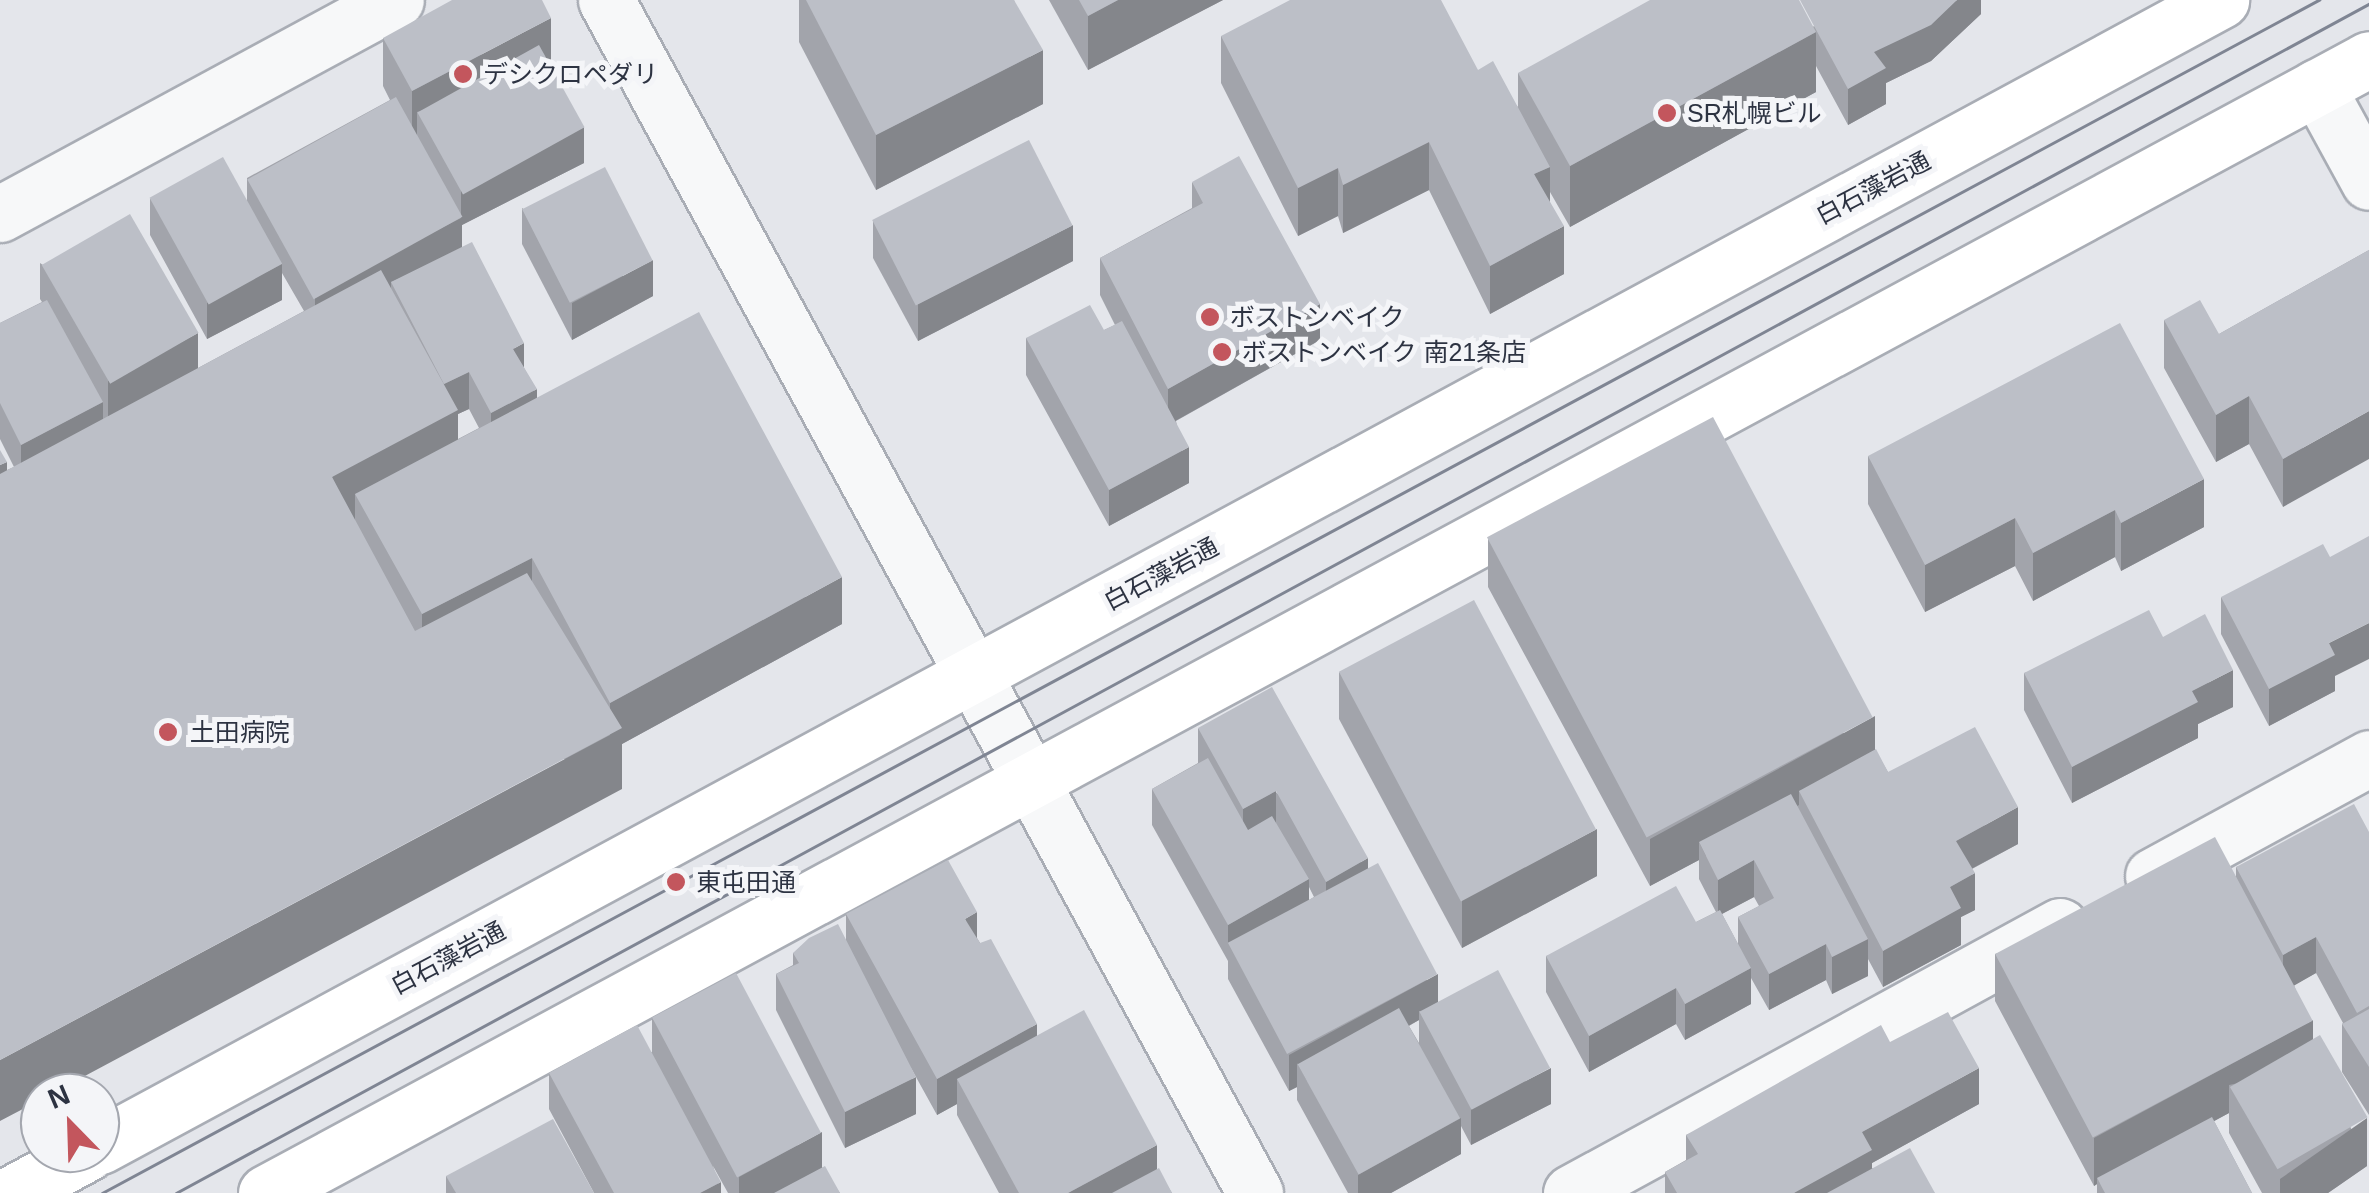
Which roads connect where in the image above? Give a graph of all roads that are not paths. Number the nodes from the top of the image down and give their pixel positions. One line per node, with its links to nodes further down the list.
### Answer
1 (396, 0): 7 (street)
2 (606, 0): 8 (street)
3 (2221, 0): 8 (main road, 白石藻岩通)
4 (2369, 58): 5 (main road)
5 (2318, 87): 6 (street); 10 (main road)
6 (2369, 182)
7 (0, 214)
8 (974, 675): 10 (street); 11 (main road, 白石藻岩通)
9 (2369, 758): 16 (street)
10 (1030, 781): 14 (main road); 15 (street)
11 (120, 1135)
12 (50, 1173): 13 (main road)
13 (13, 1193)
14 (266, 1193)
15 (1254, 1193)
16 (1571, 1193)

